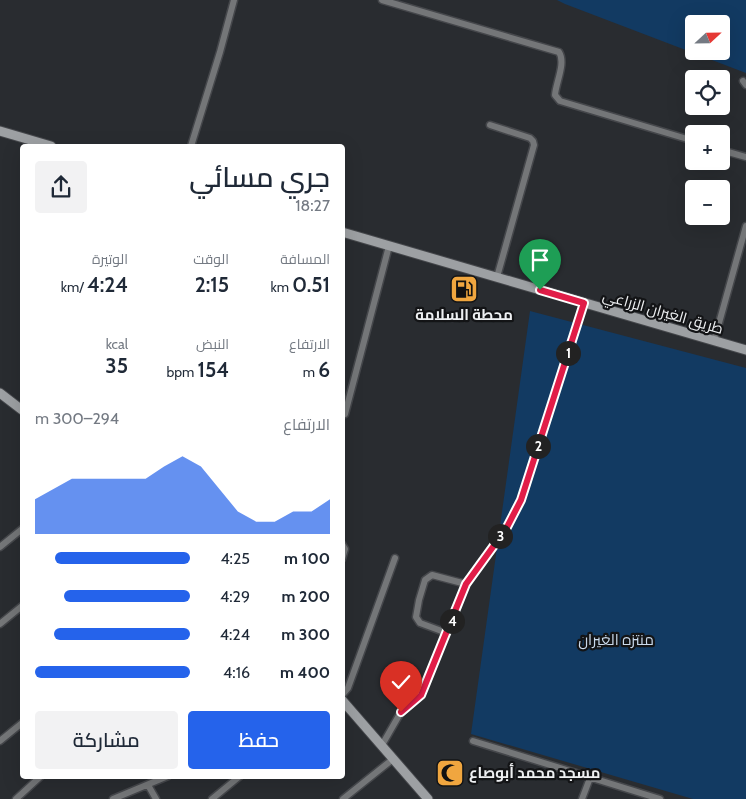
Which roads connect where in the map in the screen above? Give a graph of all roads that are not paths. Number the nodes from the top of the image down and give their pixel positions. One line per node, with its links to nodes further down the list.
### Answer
1 (234, 0): 7 (street)
2 (382, 0): 5 (street)
3 (490, 125): 13 (street)
4 (0, 131): 6 (street)
5 (685, 138)
6 (44, 144)
7 (193, 144)
8 (730, 153): 9 (street)
9 (746, 157)
10 (746, 226): 15 (street)
11 (345, 233): 12 (street, طريق الغيران الزراعي)
12 (389, 246): 13 (street, طريق الغيران الزراعي); 19 (street)
13 (496, 277): 14 (street, طريق الغيران الزراعي)
14 (584, 303): 15 (street, طريق الغيران الزراعي); 23 (street)
15 (714, 341): 16 (street, طريق الغيران الزراعي)
16 (746, 350)
17 (0, 393): 18 (street)
18 (20, 408)
19 (345, 414)
20 (20, 531): 21 (street)
21 (0, 547)
22 (395, 558): 27 (street)
23 (466, 584): 26 (street); 26 (street)
24 (20, 608): 25 (street)
25 (0, 623)
26 (447, 633): 32 (street)
27 (345, 692)
28 (345, 703): 32 (street)
29 (20, 725): 31 (street)
30 (473, 740): 34 (street)
31 (0, 742)
32 (382, 746): 33 (street)
33 (393, 759): 40 (street); 45 (street)
34 (590, 778): 39 (street); 46 (street)
35 (38, 779): 41 (street)
36 (161, 779): 38 (street)
37 (236, 779): 44 (street)
38 (148, 785): 42 (street); 43 (street)
39 (643, 797): 47 (street)
40 (426, 798)
41 (16, 799)
42 (114, 799)
43 (156, 799)
44 (212, 799)
45 (343, 799)
46 (582, 799)
47 (660, 799)

